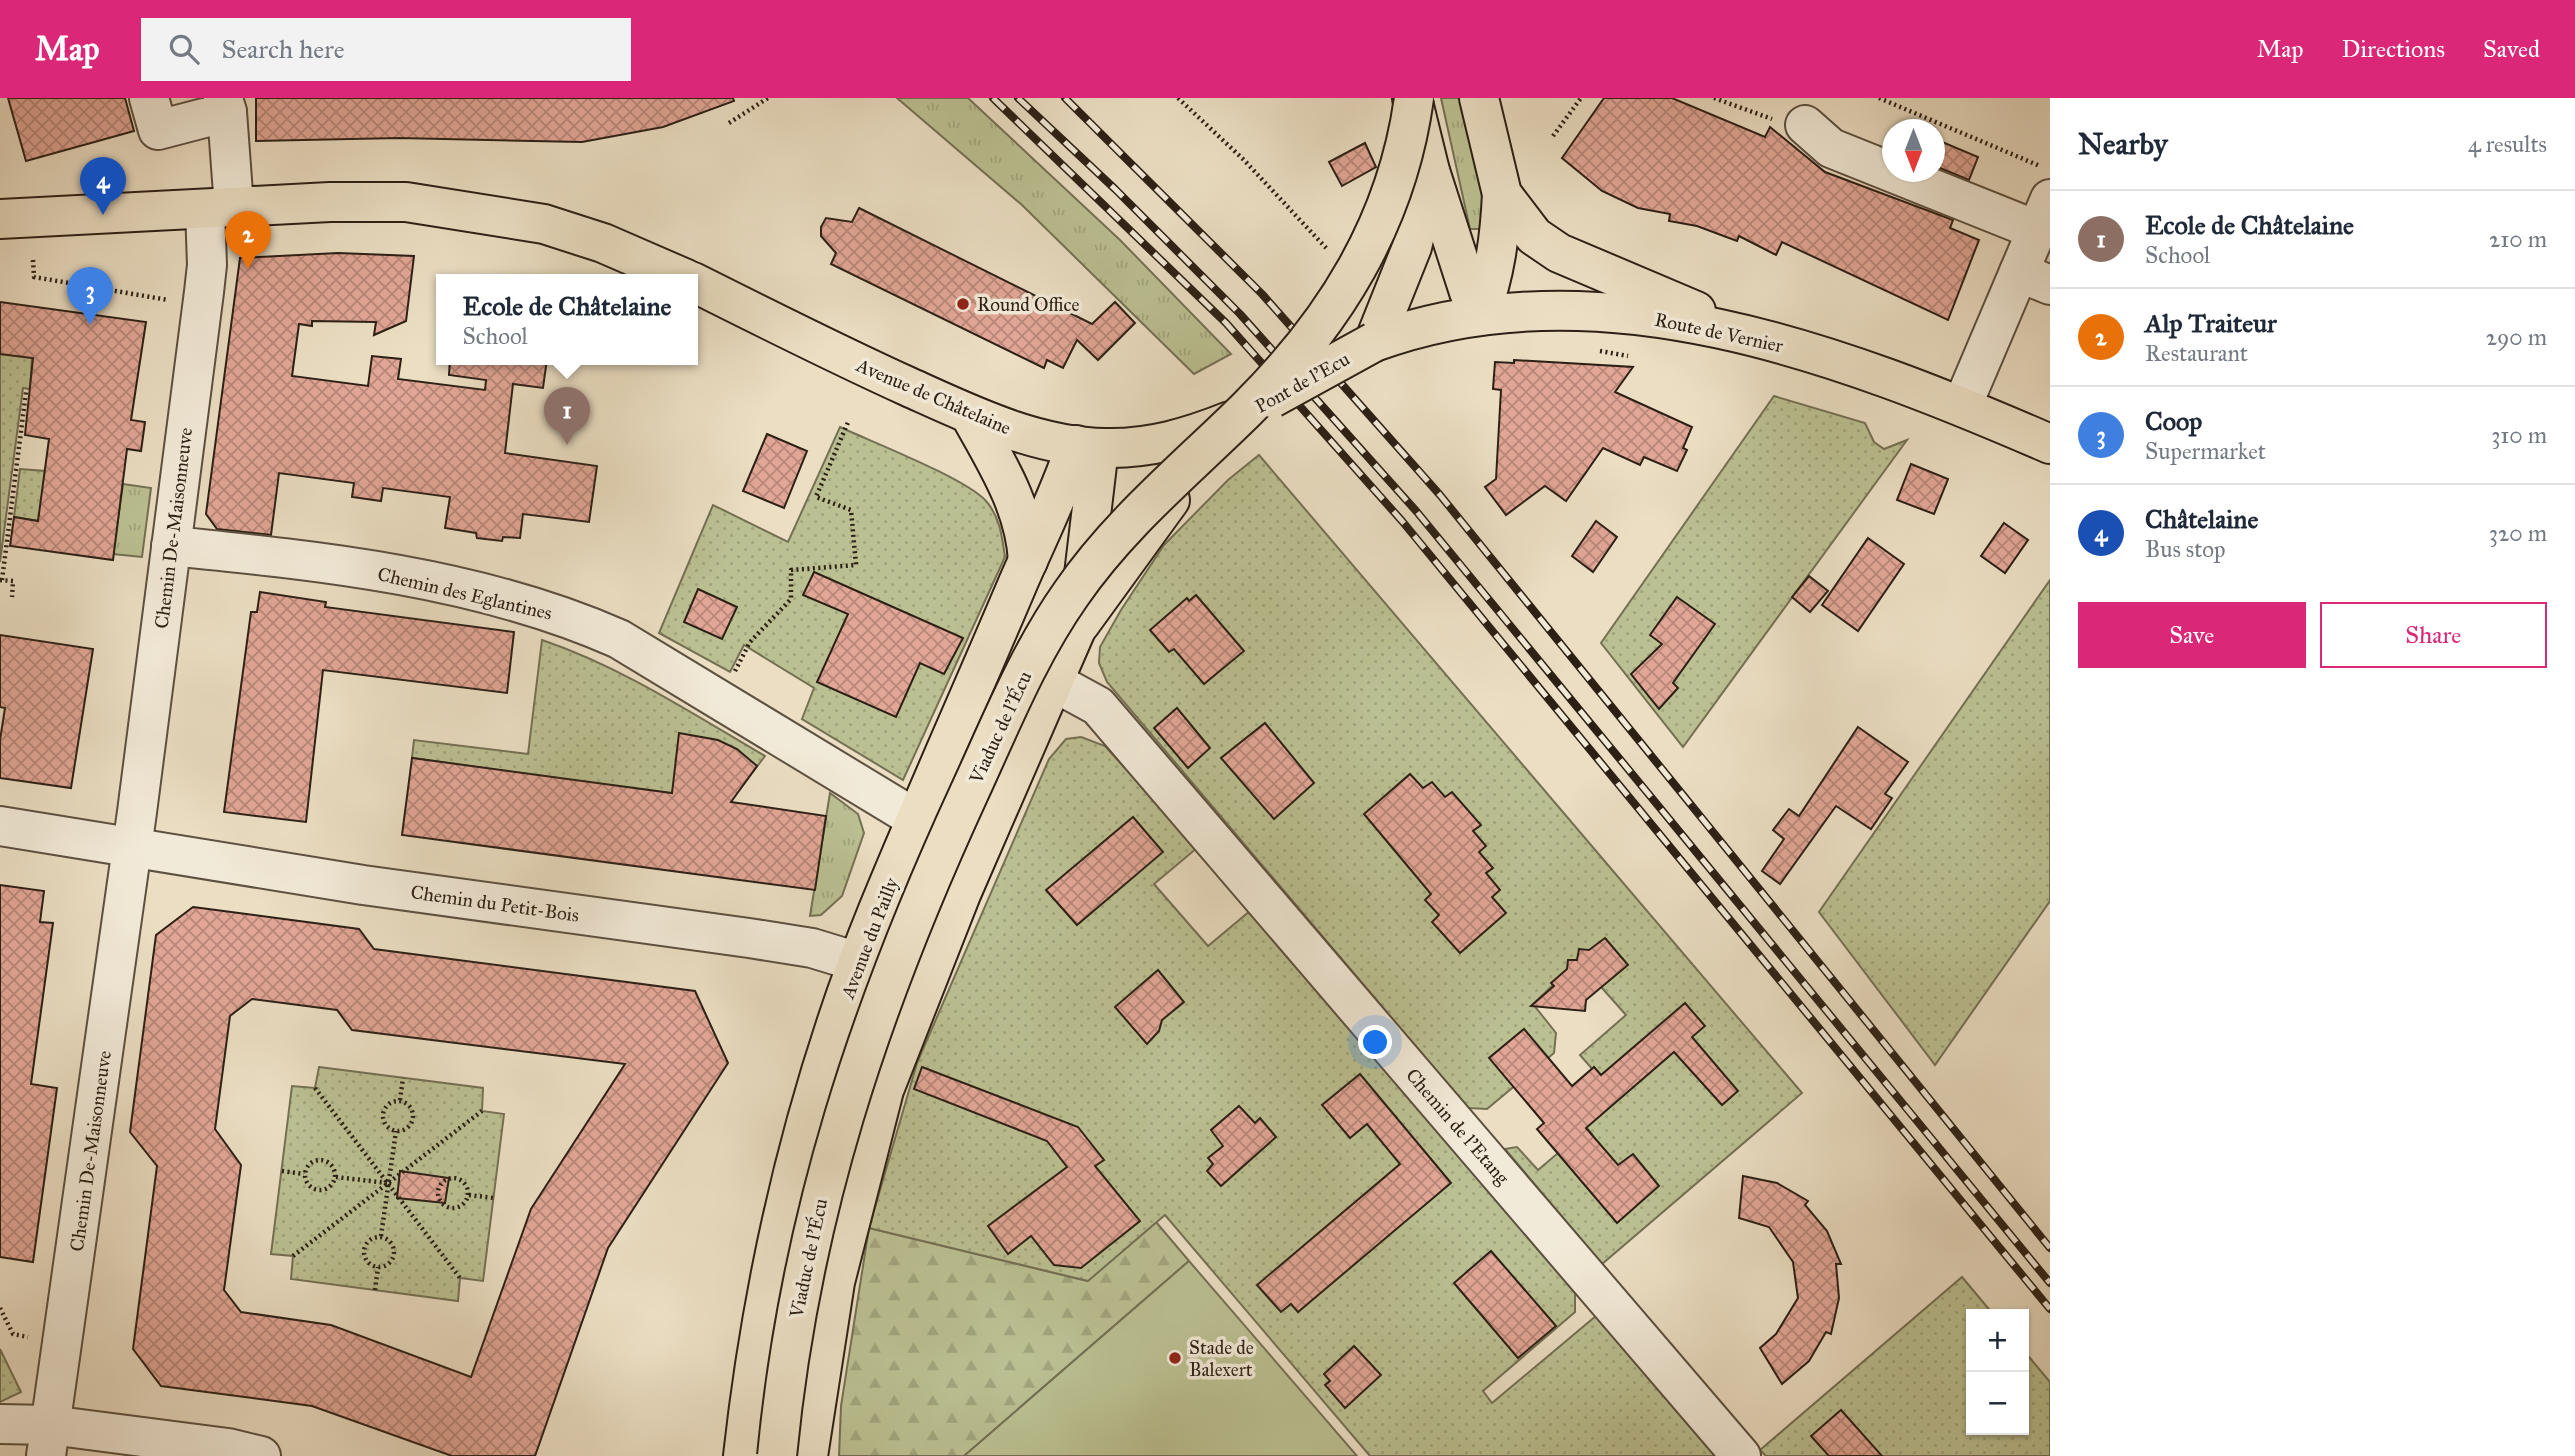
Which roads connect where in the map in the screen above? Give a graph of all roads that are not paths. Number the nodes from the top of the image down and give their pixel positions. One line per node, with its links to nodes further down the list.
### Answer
1 (149, 98): 4 (street)
2 (1413, 98): 6 (main road); 33 (main road, Viaduc de l'Écu, bridge)
3 (1479, 98): 7 (main road)
4 (225, 105): 8 (street, Chemin De-Maisonneuve)
5 (1805, 125): 10 (street)
6 (1430, 171): 13 (main road); 15 (main road)
7 (1502, 194): 13 (main road); 14 (main road)
8 (219, 208): 9 (main road); 11 (main road); 21 (street, Chemin De-Maisonneuve)
9 (0, 219)
10 (2038, 232): 16 (street)
11 (674, 274)
12 (698, 284): 17 (main road, Avenue de Châtelaine)
13 (1480, 314): 14 (main road, Route de Vernier); 15 (main road, Route de Vernier)
14 (1755, 338): 16 (main road, Route de Vernier)
15 (1374, 342): 18 (main road, Pont de l'Ecu, bridge)
16 (1962, 406): 19 (main road, Route de Vernier)
17 (970, 415): 20 (main road, Avenue de Châtelaine); 22 (main road)
18 (1230, 421): 20 (main road, Avenue de Châtelaine); 23 (main road)
19 (2050, 443)
20 (1088, 446): 22 (main road, Avenue du Pailly); 23 (main road)
21 (171, 546): 25 (street, Chemin des Eglantines); 27 (street, Chemin De-Maisonneuve)
22 (1028, 561): 25 (main road, Avenue du Pailly)
23 (1078, 625): 24 (main road)
24 (1054, 682): 34 (main road); 35 (street, Chemin de l'Etang)
25 (916, 819): 28 (main road, Avenue du Pailly)
26 (0, 826): 27 (street)
27 (131, 846): 28 (street, Chemin du Petit-Bois); 30 (street, Chemin De-Maisonneuve)
28 (858, 962): 32 (main road, Avenue du Pailly)
29 (0, 1424): 30 (street)
30 (48, 1440): 31 (street)
31 (261, 1456)
32 (743, 1456)
33 (777, 1456)
34 (808, 1456)
35 (1741, 1456)

